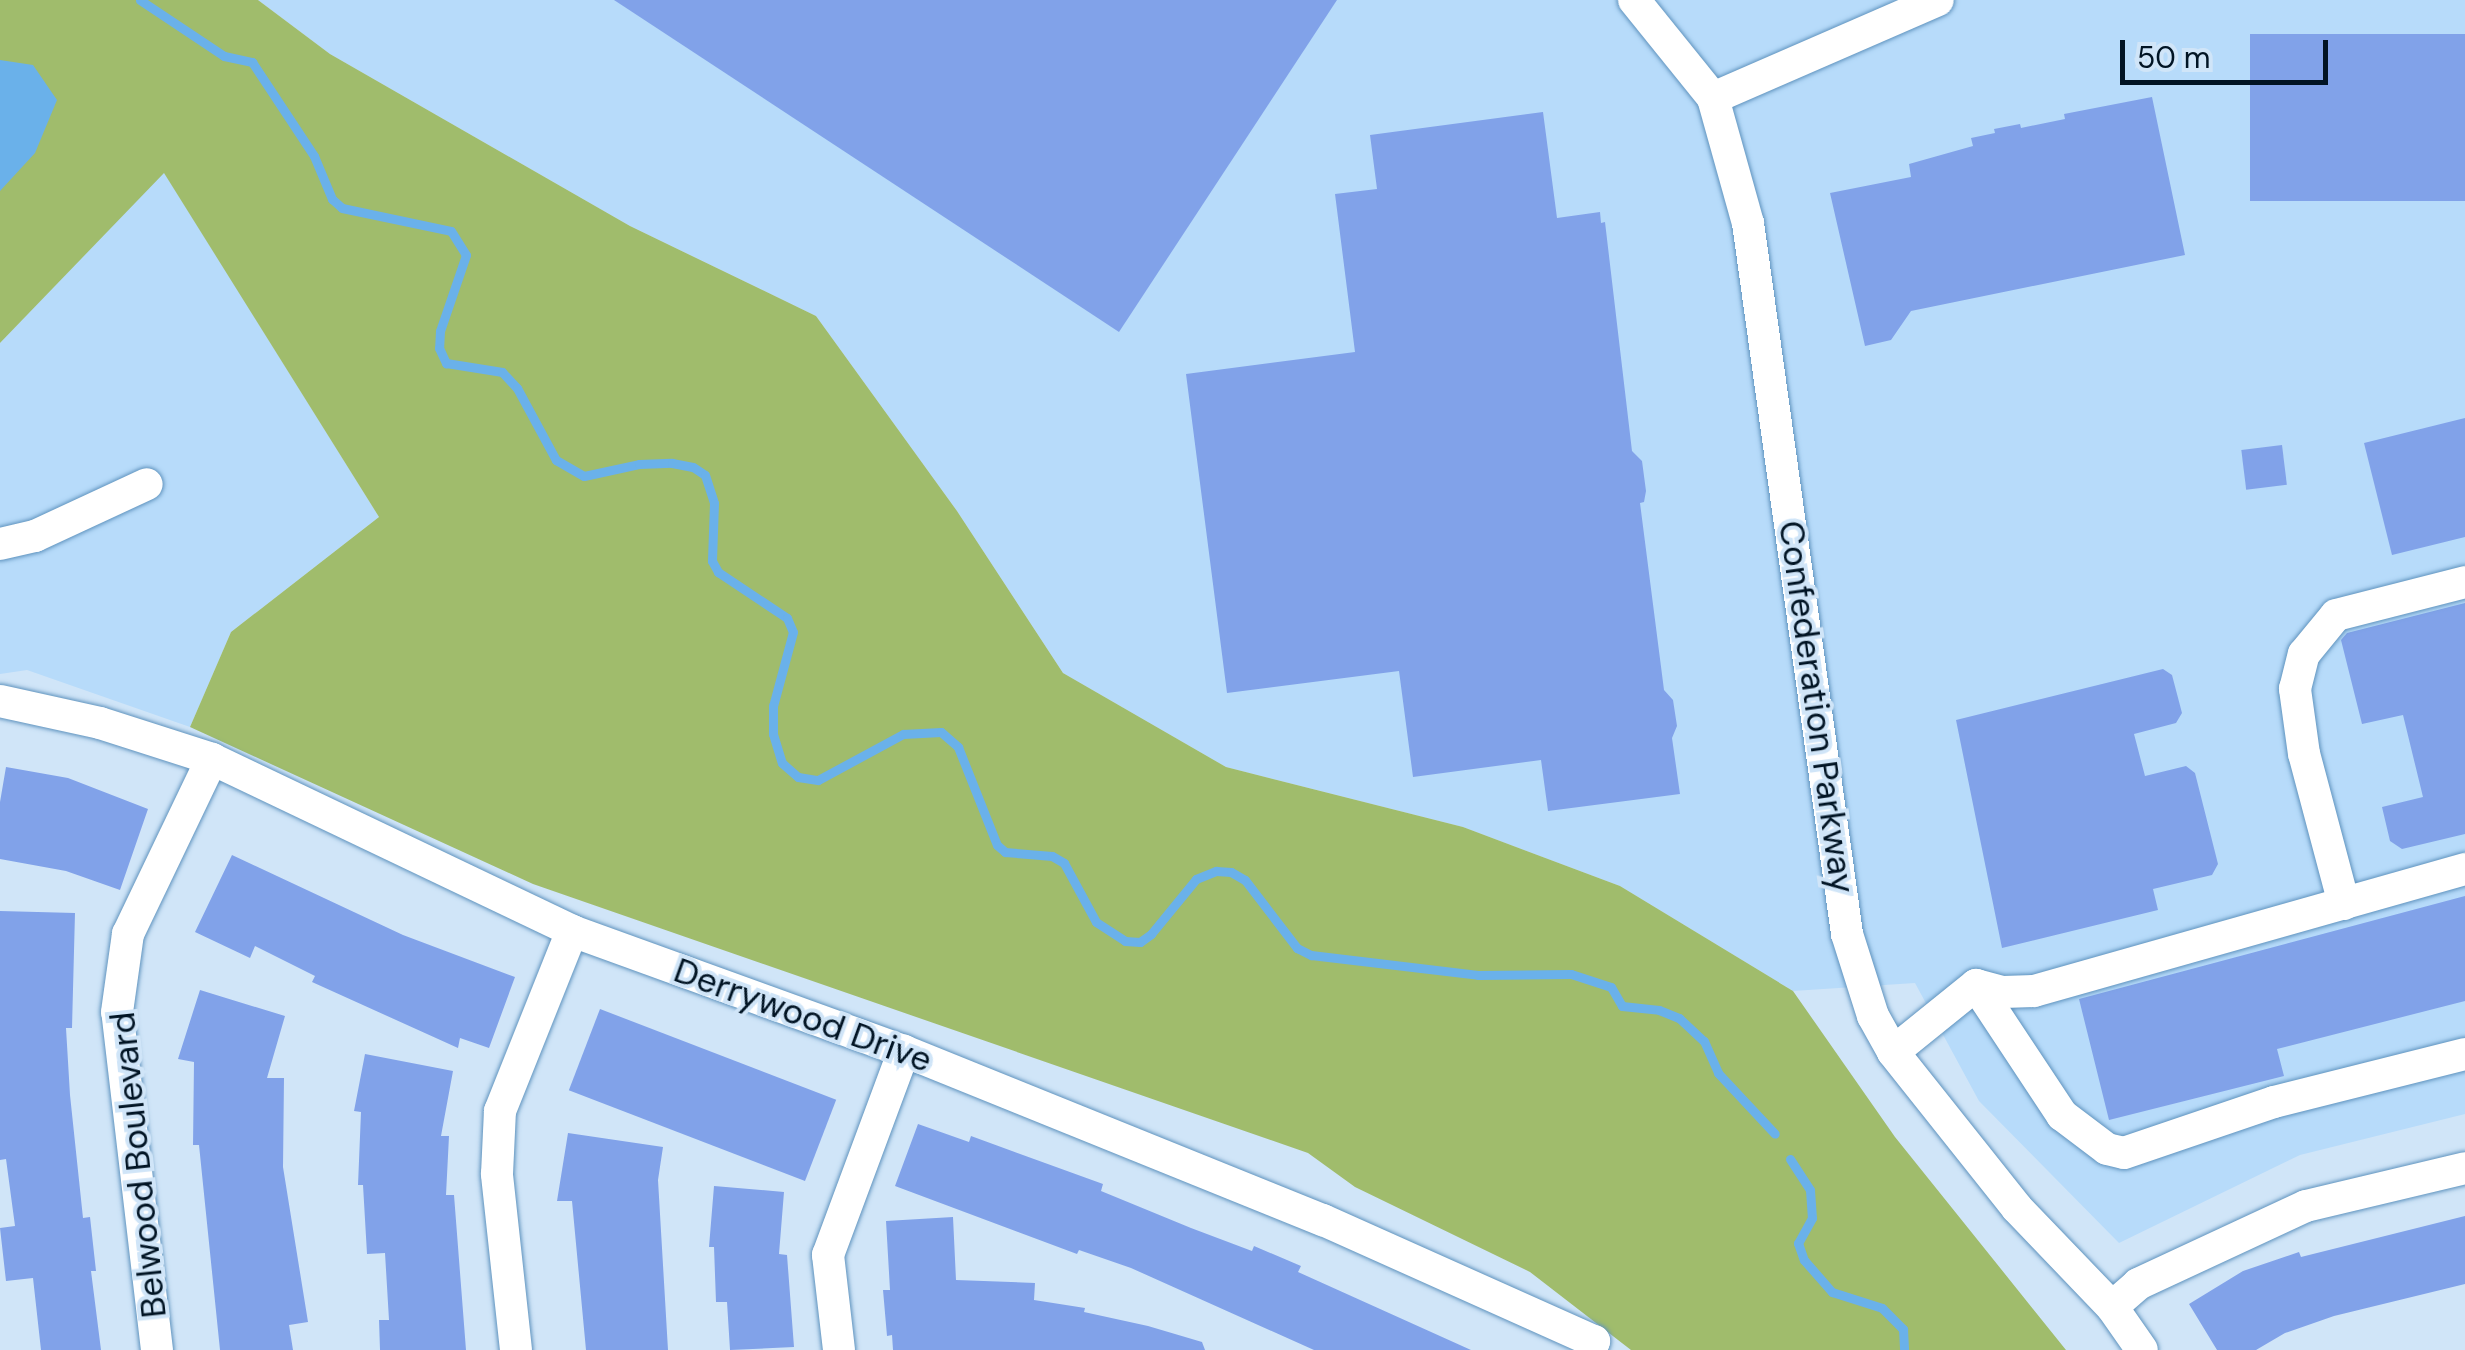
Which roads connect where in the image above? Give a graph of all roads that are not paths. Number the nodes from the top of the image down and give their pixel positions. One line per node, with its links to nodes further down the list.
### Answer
1 (1634, 0): 3 (street, Confederation Parkway)
2 (1938, 0): 3 (street)
3 (1713, 98): 14 (street, Confederation Parkway)
4 (148, 484): 5 (street)
5 (0, 544)
6 (2465, 582): 10 (street)
7 (0, 701): 8 (street, Derrywood Drive)
8 (212, 759): 11 (street, Derrywood Drive); 18 (street, Belwood Boulevard)
9 (2465, 869): 10 (street)
10 (2344, 904): 12 (street)
11 (572, 931): 13 (street, Derrywood Drive); 19 (street)
12 (1976, 985): 14 (street); 15 (street)
13 (904, 1051): 20 (street); 21 (street, Derrywood Drive)
14 (1893, 1052): 17 (street, Confederation Parkway)
15 (2465, 1054)
16 (2465, 1168): 17 (street)
17 (2112, 1307): 22 (street, Confederation Parkway)
18 (157, 1350)
19 (516, 1350)
20 (840, 1350)
21 (1591, 1350)
22 (2142, 1350)

